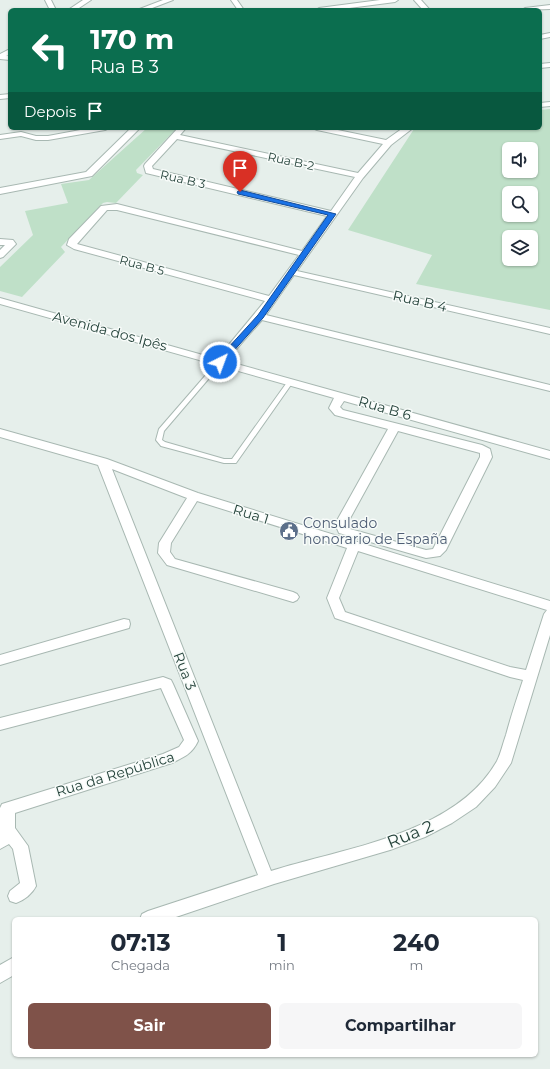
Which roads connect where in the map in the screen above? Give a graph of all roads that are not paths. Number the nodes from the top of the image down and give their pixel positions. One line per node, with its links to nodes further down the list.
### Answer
1 (88, 0): 5 (street)
2 (170, 0): 6 (street)
3 (395, 0): 7 (street)
4 (417, 0): 8 (street)
5 (74, 6)
6 (146, 8)
7 (334, 8)
8 (425, 8)
9 (94, 130): 15 (street)
10 (134, 130): 18 (street)
11 (180, 130): 14 (street)
12 (326, 130): 16 (street)
13 (405, 130): 16 (street)
14 (175, 136): 17 (street, Rua B-2); 19 (street, Rua B 3)
15 (0, 137)
16 (388, 143): 17 (street)
17 (360, 176): 19 (street)
18 (0, 191)
19 (332, 214): 21 (street)
20 (0, 242): 22 (street)
21 (304, 254): 23 (street); 24 (street, Rua B 5)
22 (0, 255)
23 (291, 272): 24 (street); 27 (street, Rua B 4)
24 (271, 300): 26 (street)
25 (0, 301): 28 (street, Avenida dos Ipês)
26 (260, 316): 28 (street); 30 (street)
27 (550, 331)
28 (220, 362): 29 (street, Rua B 6); 29 (lane)
29 (290, 382): 31 (street, Rua B 6)
30 (550, 388)
31 (341, 396): 32 (street); 34 (street, Rua B 6)
32 (395, 426): 32 (street)
33 (0, 433): 35 (street, Rua 1)
34 (550, 454)
35 (103, 462): 36 (street, Rua 1); 46 (street, Rua 3)
36 (194, 496): 37 (street, Rua 1); 38 (street)
37 (354, 545): 39 (street, Rua 1); 43 (street)
38 (293, 597)
39 (550, 606)
40 (550, 614): 43 (street, Rua 2)
41 (124, 624): 42 (street)
42 (0, 660)
43 (531, 676): 46 (street, Rua 2)
44 (0, 724): 45 (street, Rua da República)
45 (4, 837): 47 (street)
46 (267, 879): 48 (street, Rua 2)
47 (16, 896)
48 (154, 917)
49 (12, 966): 50 (street)
50 (0, 975)

